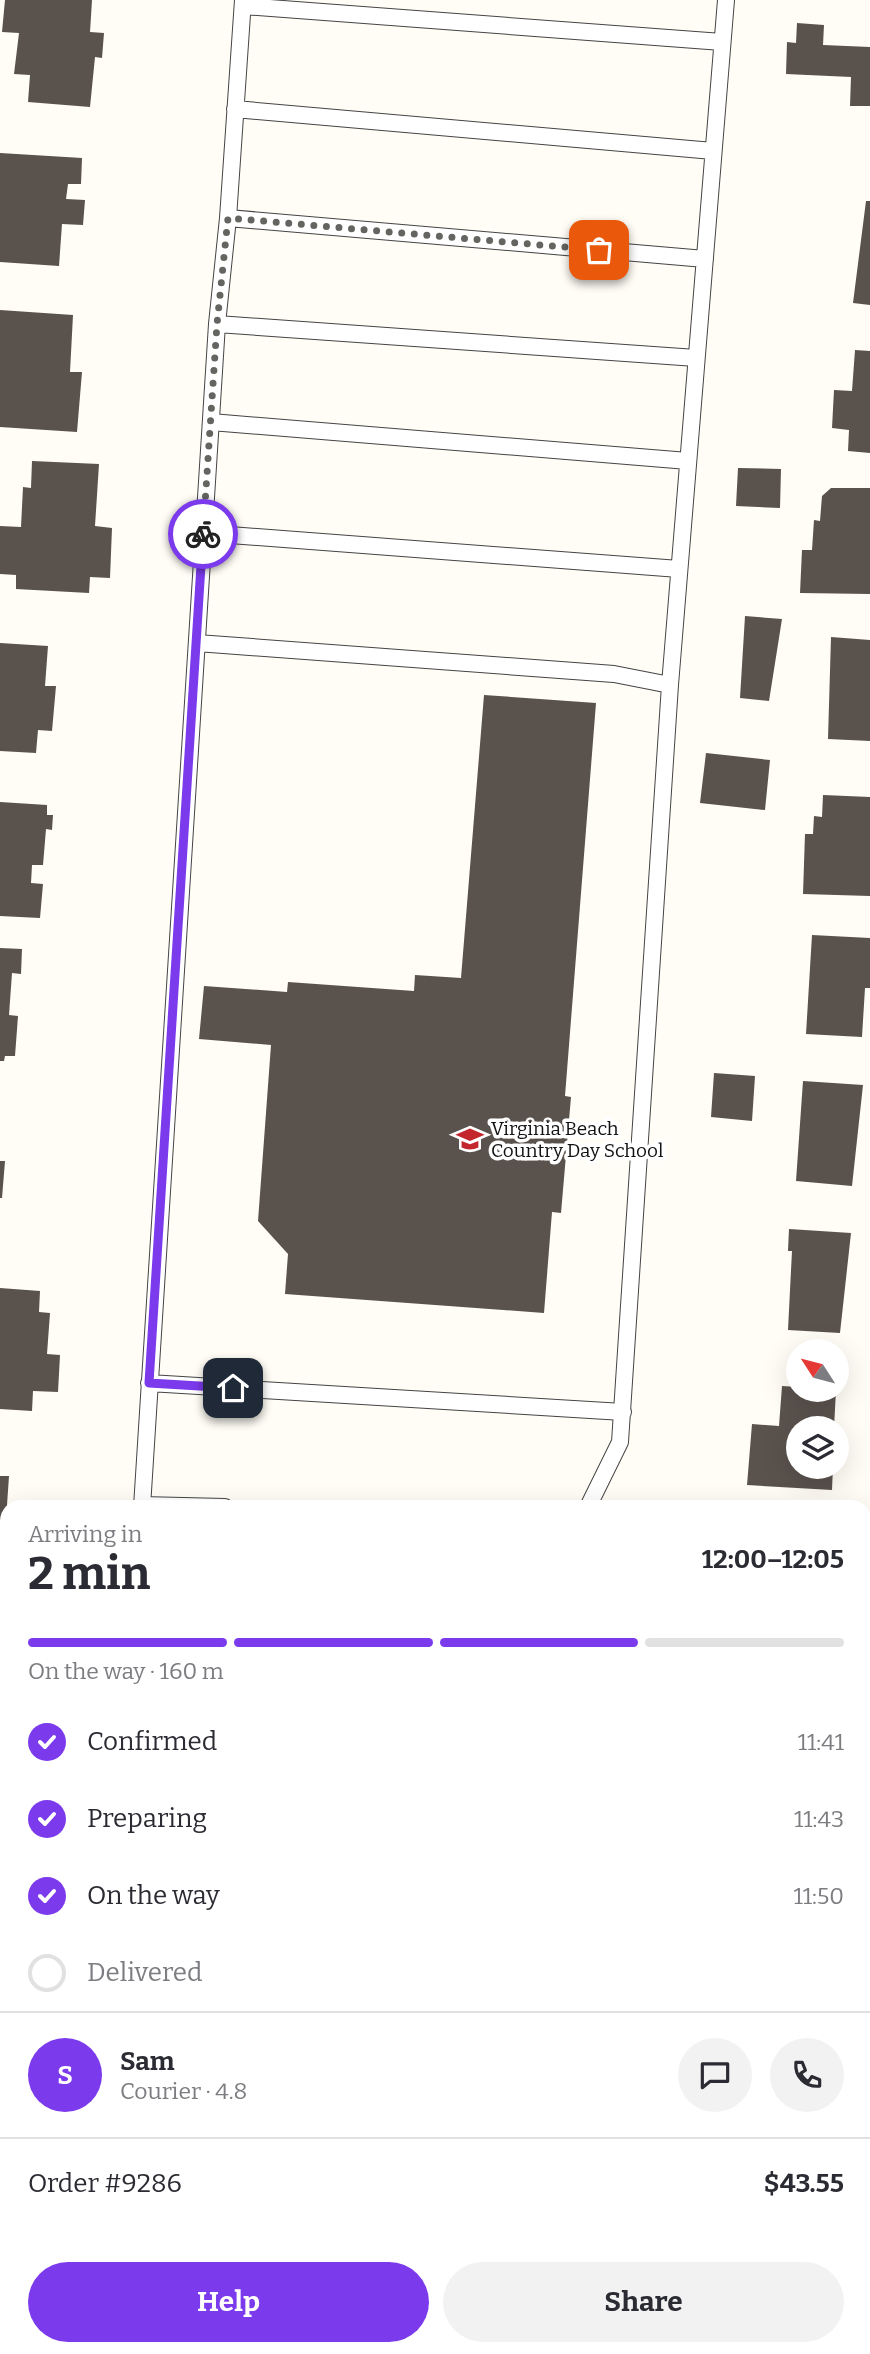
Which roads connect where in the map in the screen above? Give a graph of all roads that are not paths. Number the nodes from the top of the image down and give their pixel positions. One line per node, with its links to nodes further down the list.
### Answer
1 (726, 0): 3 (lane)
2 (243, 3): 3 (lane); 4 (lane)
3 (722, 42): 5 (lane)
4 (235, 108): 5 (lane); 6 (lane)
5 (713, 150): 7 (lane)
6 (228, 218): 7 (lane); 8 (lane)
7 (705, 260): 9 (lane)
8 (217, 324): 9 (lane); 10 (lane)
9 (696, 358): 11 (lane)
10 (211, 422): 11 (lane); 12 (lane)
11 (688, 461): 13 (lane)
12 (204, 533): 13 (lane); 14 (lane)
13 (679, 569): 15 (lane)
14 (197, 643): 15 (lane); 16 (lane)
15 (670, 685): 17 (lane)
16 (149, 1383): 17 (lane); 18 (lane)
17 (622, 1412): 19 (lane)
18 (141, 1500)
19 (591, 1500)

